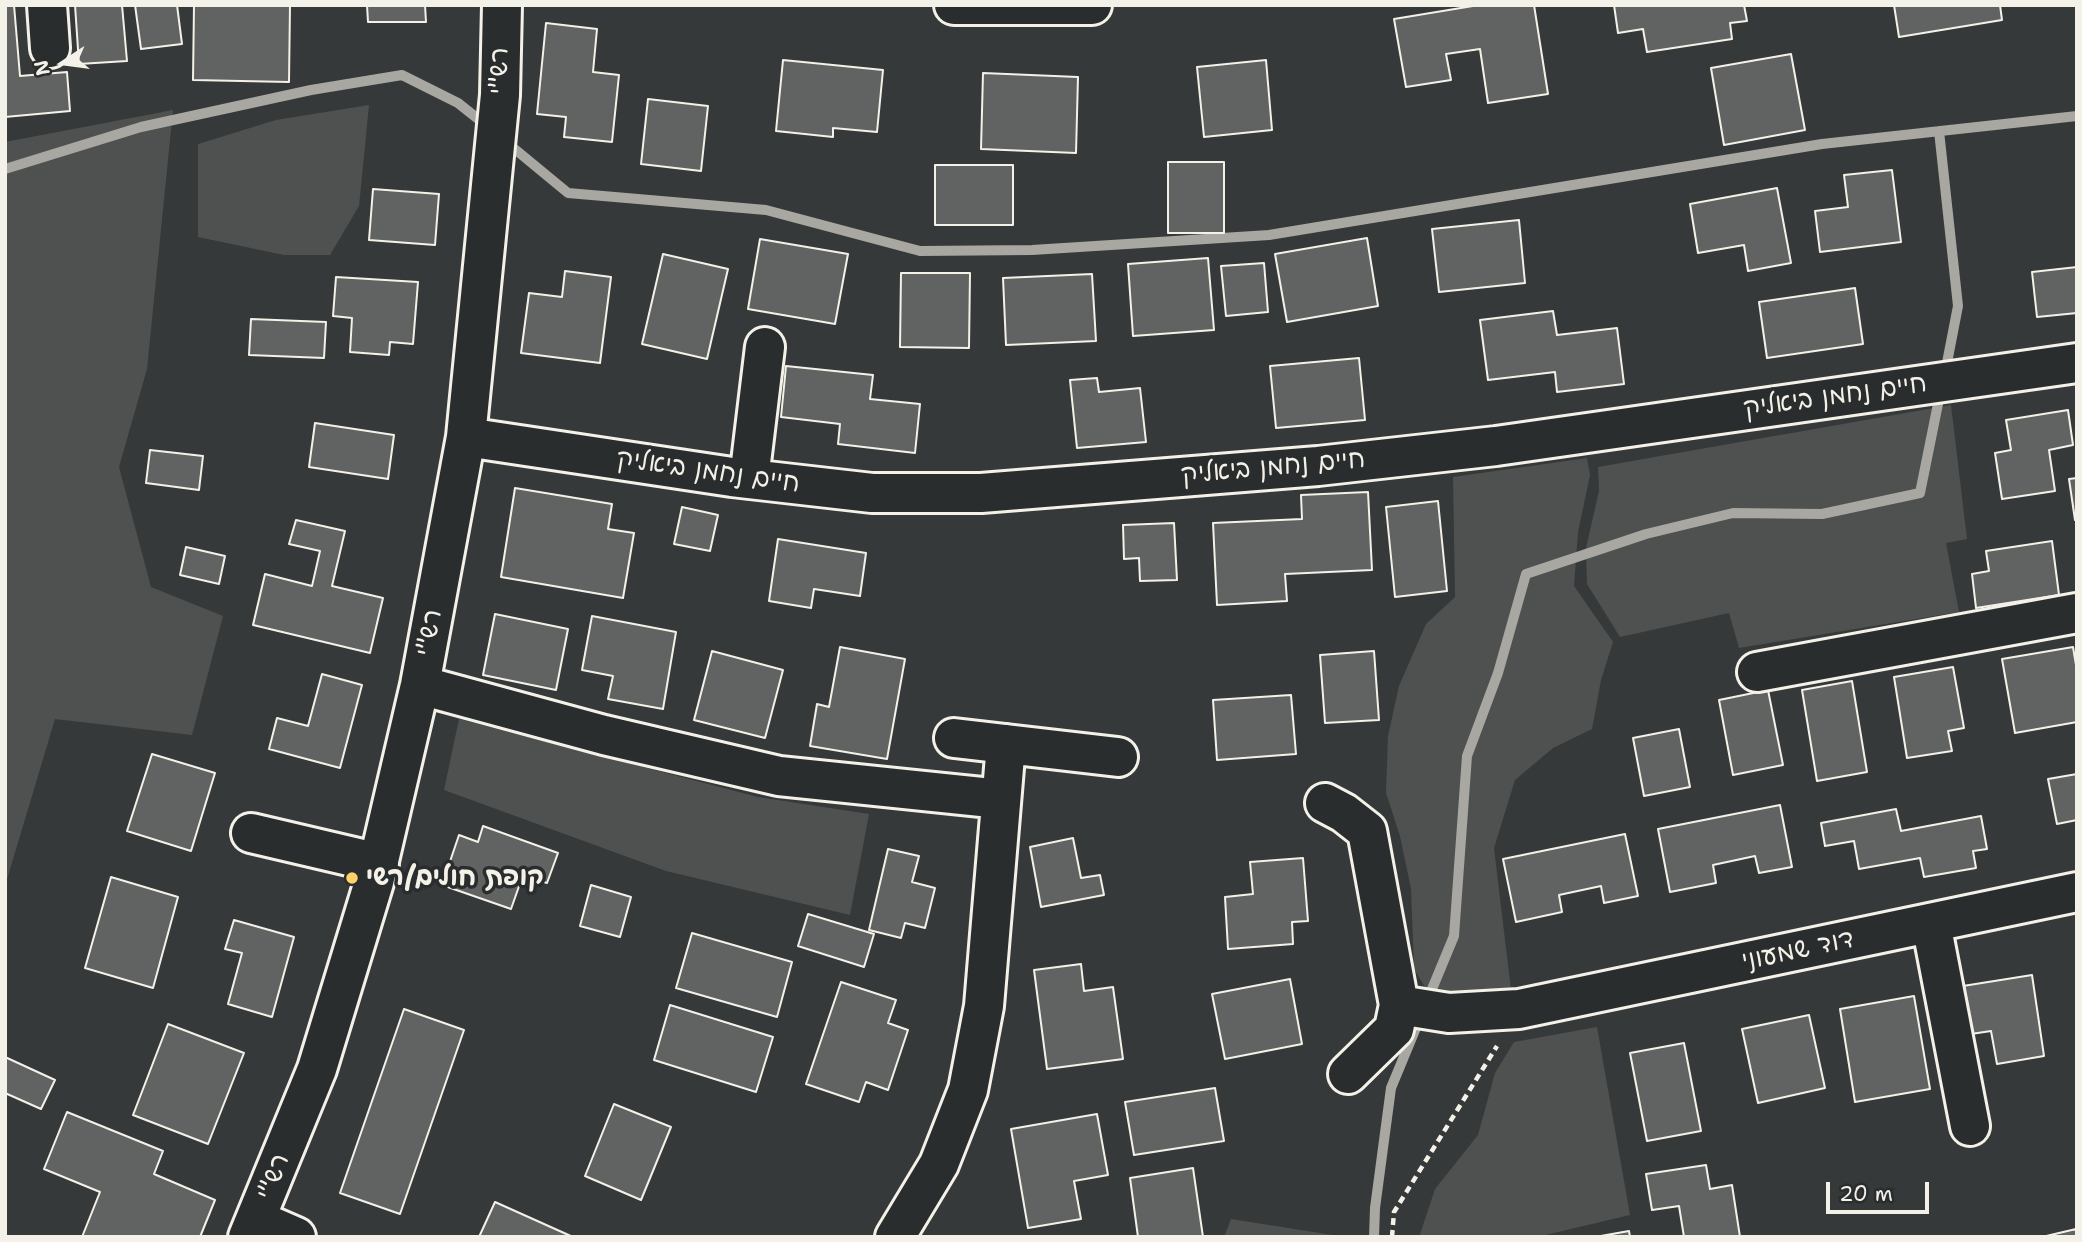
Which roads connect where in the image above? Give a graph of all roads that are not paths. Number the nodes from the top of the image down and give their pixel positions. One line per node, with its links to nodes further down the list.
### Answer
1 (47, 5): 5 (street)
2 (502, 5): 8 (street, רש"י)
3 (954, 5): 4 (street)
4 (1092, 5)
5 (50, 48)
6 (765, 347): 9 (street)
7 (2077, 363): 9 (street, חיים נחמן ביאליק)
8 (466, 438): 9 (street, חיים נחמן ביאליק); 12 (street, רש"י)
9 (749, 479)
10 (2077, 613): 11 (street)
11 (1757, 672)
12 (420, 685): 16 (street); 19 (street, רש"י)
13 (954, 738): 14 (street)
14 (1006, 744): 15 (street); 16 (street)
15 (1118, 757)
16 (1001, 799): 27 (street)
17 (1325, 803): 22 (street)
18 (251, 833): 19 (street)
19 (379, 863): 25 (street, רש"י)
20 (2077, 892): 21 (street, דוד שמעוני)
21 (1931, 923): 22 (street, דוד שמעוני); 24 (street)
22 (1399, 1005): 23 (street)
23 (1348, 1074)
24 (1970, 1126)
25 (253, 1228): 26 (street)
26 (296, 1237)
27 (895, 1237)

